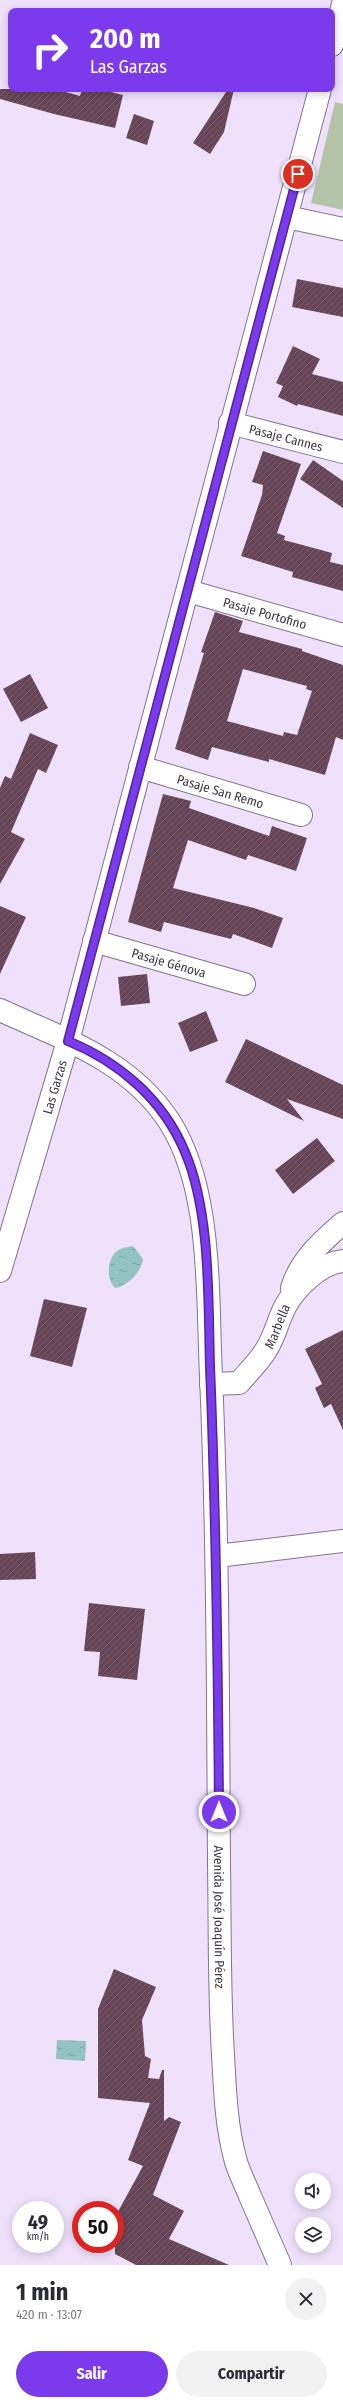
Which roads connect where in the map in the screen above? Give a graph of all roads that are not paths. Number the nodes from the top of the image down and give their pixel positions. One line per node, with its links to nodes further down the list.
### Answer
1 (343, 4): 2 (street)
2 (335, 34)
3 (319, 92): 4 (street, Las Garzas)
4 (287, 217): 5 (street); 6 (street, Las Garzas)
5 (343, 229)
6 (230, 423): 7 (street, Pasaje Cannes); 8 (street, Las Garzas)
7 (343, 452)
8 (188, 591): 9 (street, Pasaje Portofino); 10 (street, Las Garzas)
9 (343, 635)
10 (140, 767): 11 (street, Pasaje San Remo); 12 (street, Las Garzas)
11 (301, 815)
12 (94, 941): 13 (street, Pasaje Génova); 15 (street, Las Garzas)
13 (244, 984)
14 (0, 1010): 15 (street, Avenida José Joaquín Pérez)
15 (68, 1041): 18 (street, Las Garzas); 20 (street, Avenida José Joaquín Pérez)
16 (343, 1223): 19 (street)
17 (343, 1261): 19 (street, Marbella)
18 (0, 1271)
19 (286, 1304): 20 (street, Marbella)
20 (211, 1384): 22 (street, Avenida José Joaquín Pérez)
21 (343, 1541): 22 (street)
22 (217, 1556): 23 (street, Avenida José Joaquín Pérez)
23 (280, 2265)

